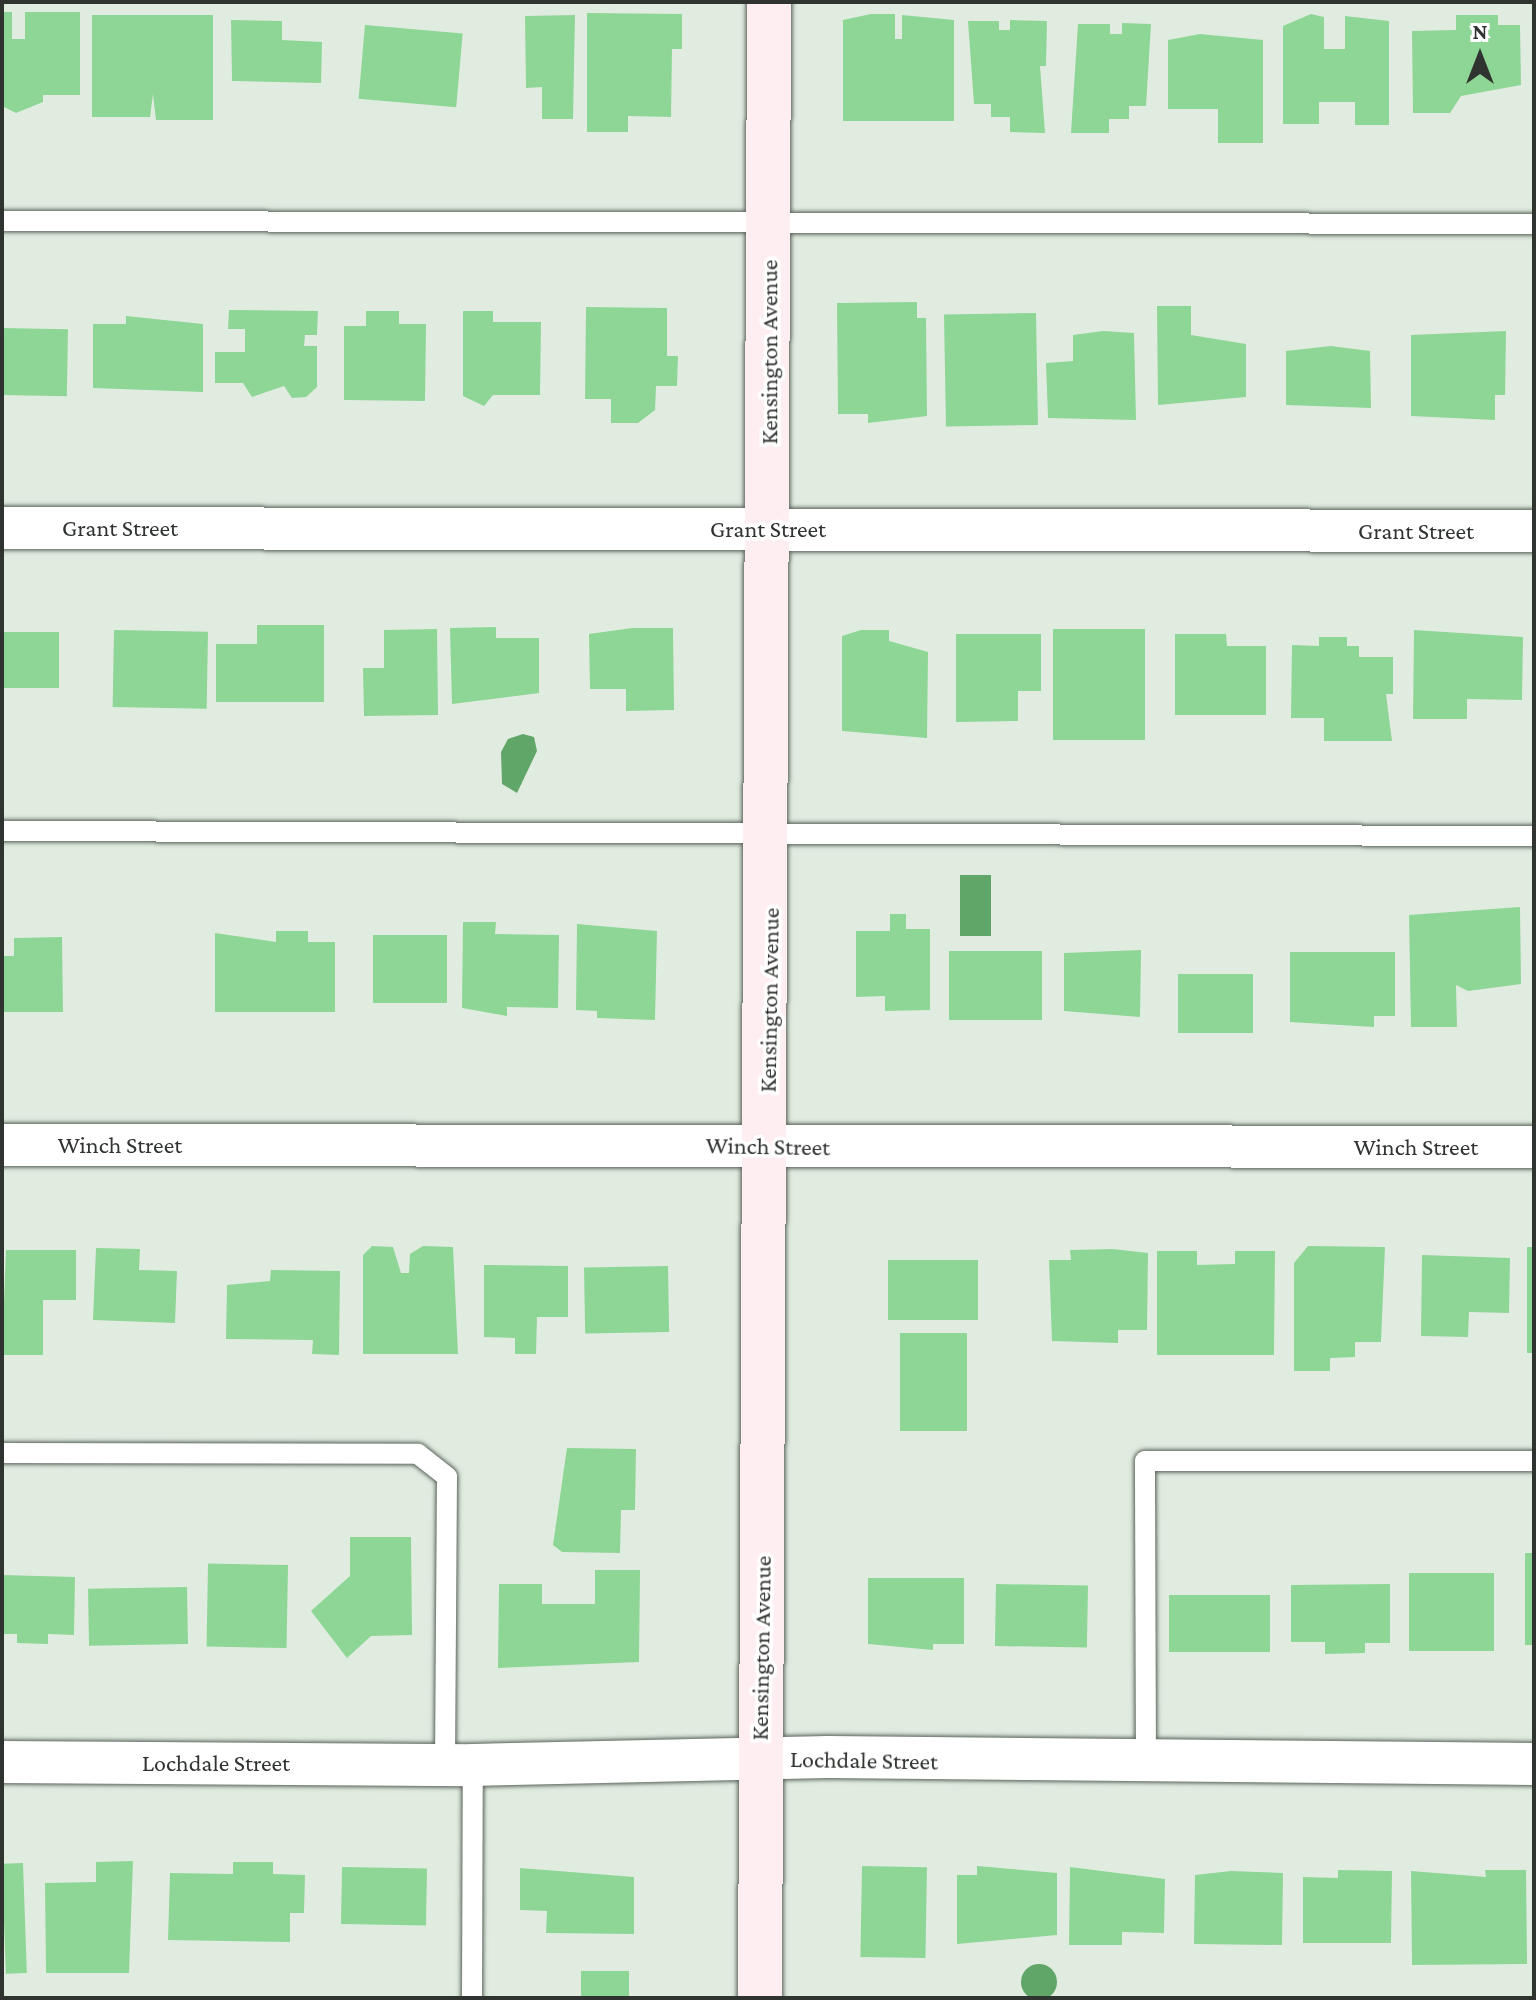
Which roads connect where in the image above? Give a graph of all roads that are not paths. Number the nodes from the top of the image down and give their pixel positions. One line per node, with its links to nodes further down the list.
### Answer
1 (769, 2): 3 (street, Kensington Avenue)
2 (2, 221): 3 (lane)
3 (769, 222): 4 (lane); 6 (street, Kensington Avenue)
4 (1534, 224)
5 (2, 528): 6 (street, Grant Street)
6 (769, 529): 7 (street, Grant Street); 9 (street, Kensington Avenue)
7 (1534, 531)
8 (2, 831): 9 (lane)
9 (770, 833): 10 (lane); 12 (street, Kensington Avenue)
10 (1534, 836)
11 (2, 1145): 12 (street, Winch Street)
12 (767, 1146): 13 (street, Winch Street); 16 (street, Kensington Avenue)
13 (1534, 1147)
14 (2, 1453): 18 (lane)
15 (1534, 1461): 20 (lane)
16 (760, 1760): 18 (street, Lochdale Street); 20 (street, Lochdale Street); 22 (street, Kensington Avenue)
17 (2, 1762): 18 (street, Lochdale Street)
18 (459, 1764): 21 (lane)
19 (1534, 1764): 20 (street, Lochdale Street)
20 (1146, 1765)
21 (472, 1998)
22 (760, 1998)

